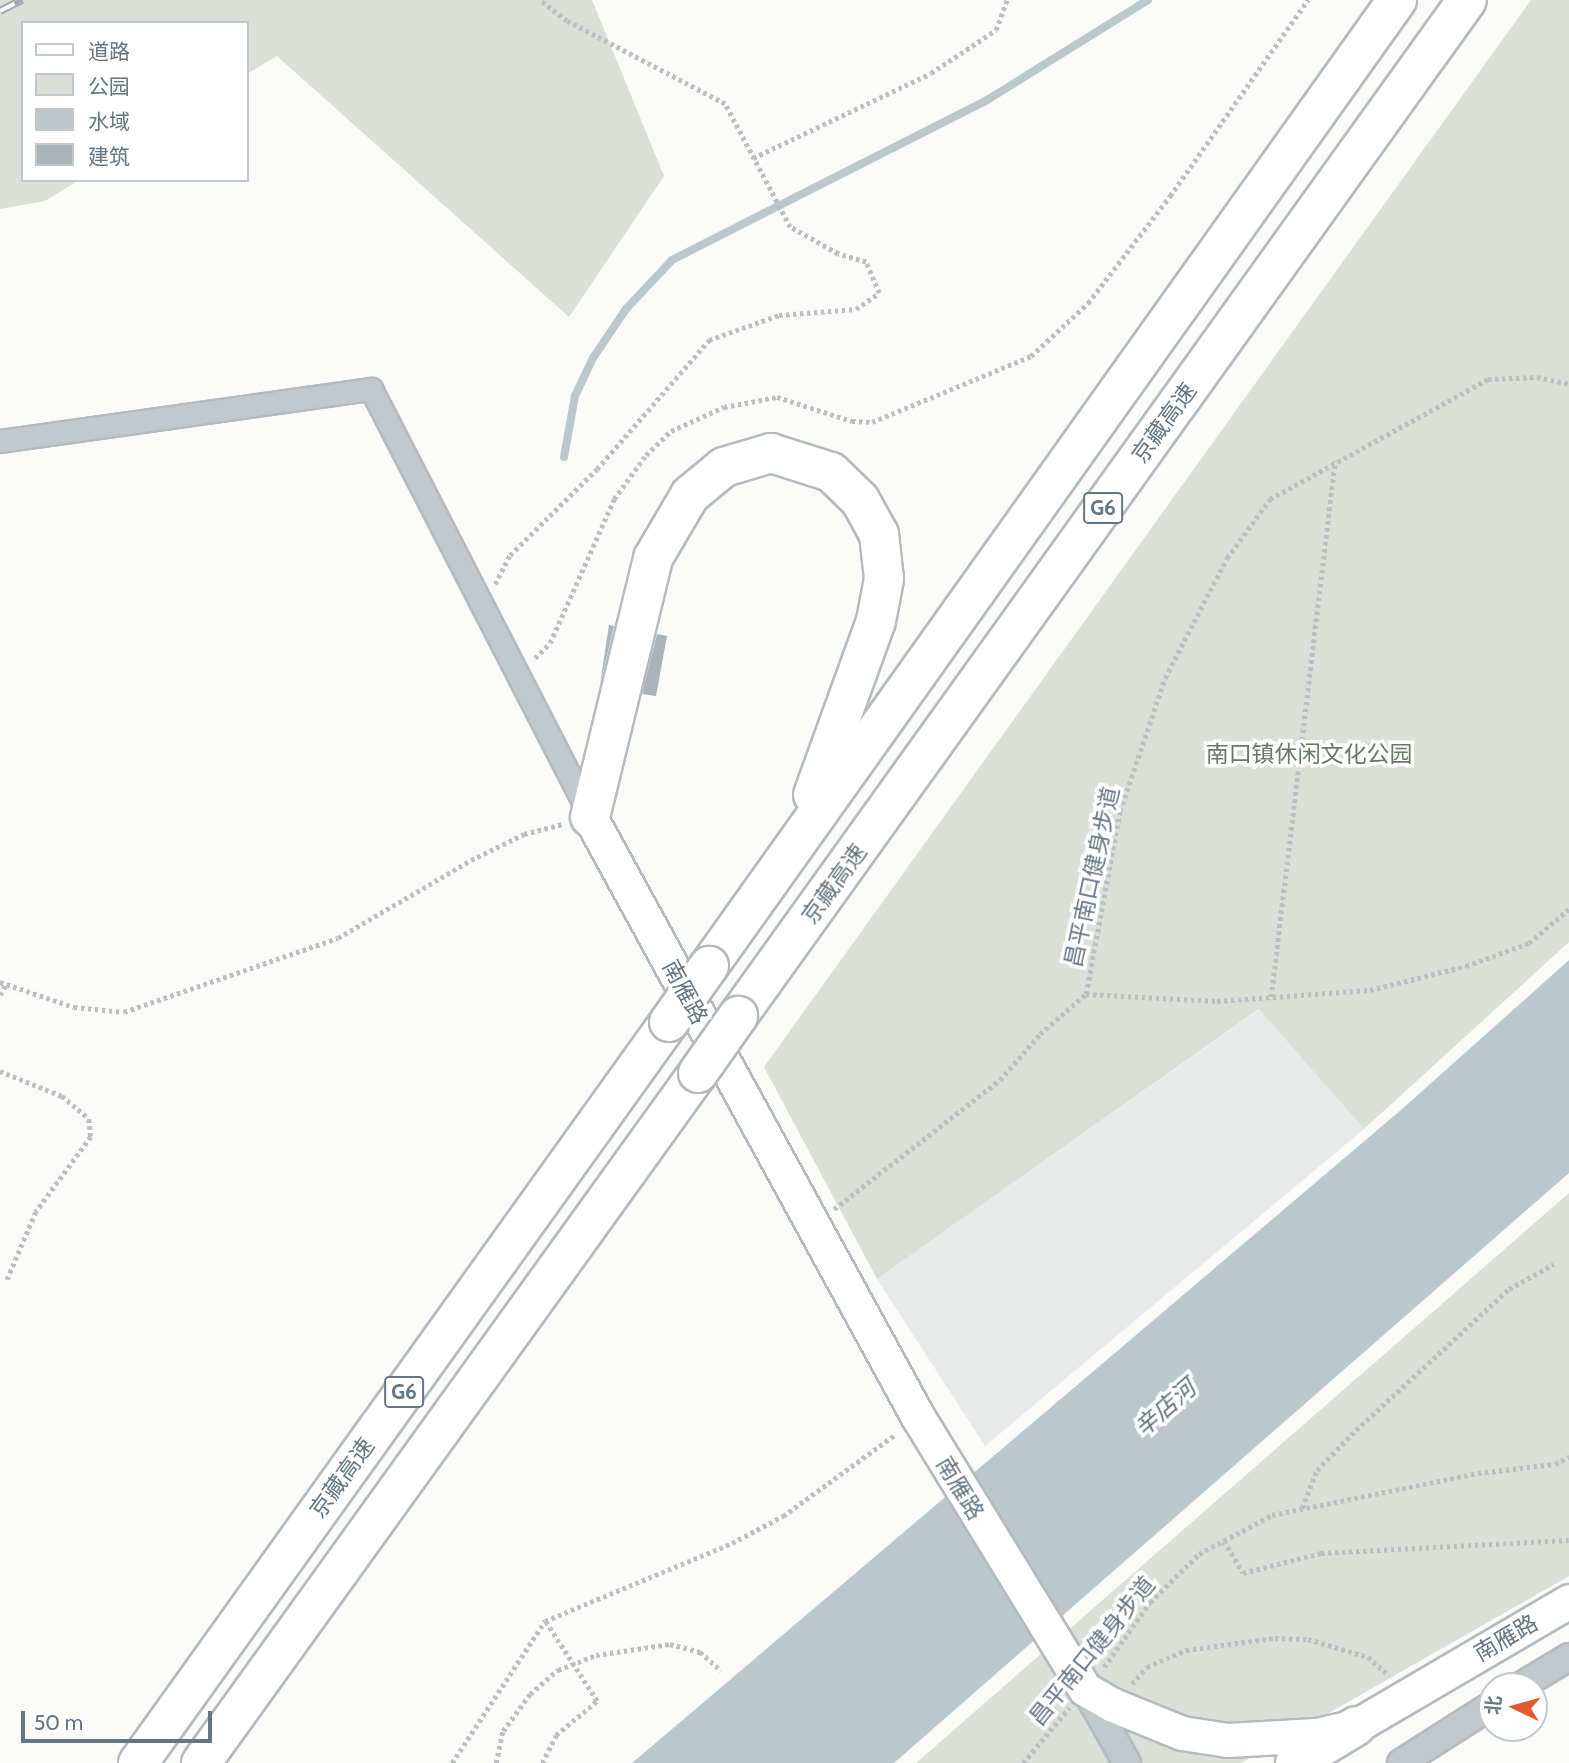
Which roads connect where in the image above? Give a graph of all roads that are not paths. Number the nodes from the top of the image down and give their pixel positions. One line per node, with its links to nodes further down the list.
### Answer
1 (1397, 0): 5 (highway, G6)
2 (1467, 0): 13 (highway, 京藏高速 / G6, bridge)
3 (0, 441): 4 (street)
4 (590, 817): 5 (highway); 9 (main road, 南雁路)
5 (792, 849): 12 (highway, 京藏高速 / G6, bridge)
6 (1569, 1601): 11 (main road, 南雁路)
7 (1569, 1657): 8 (street)
8 (1544, 1672)
9 (1099, 1697): 11 (main road, 南雁路); 14 (street)
10 (1478, 1714): 16 (street)
11 (1356, 1726): 15 (highway)
12 (138, 1763)
13 (201, 1763)
14 (1127, 1763)
15 (1295, 1763)
16 (1401, 1763)

